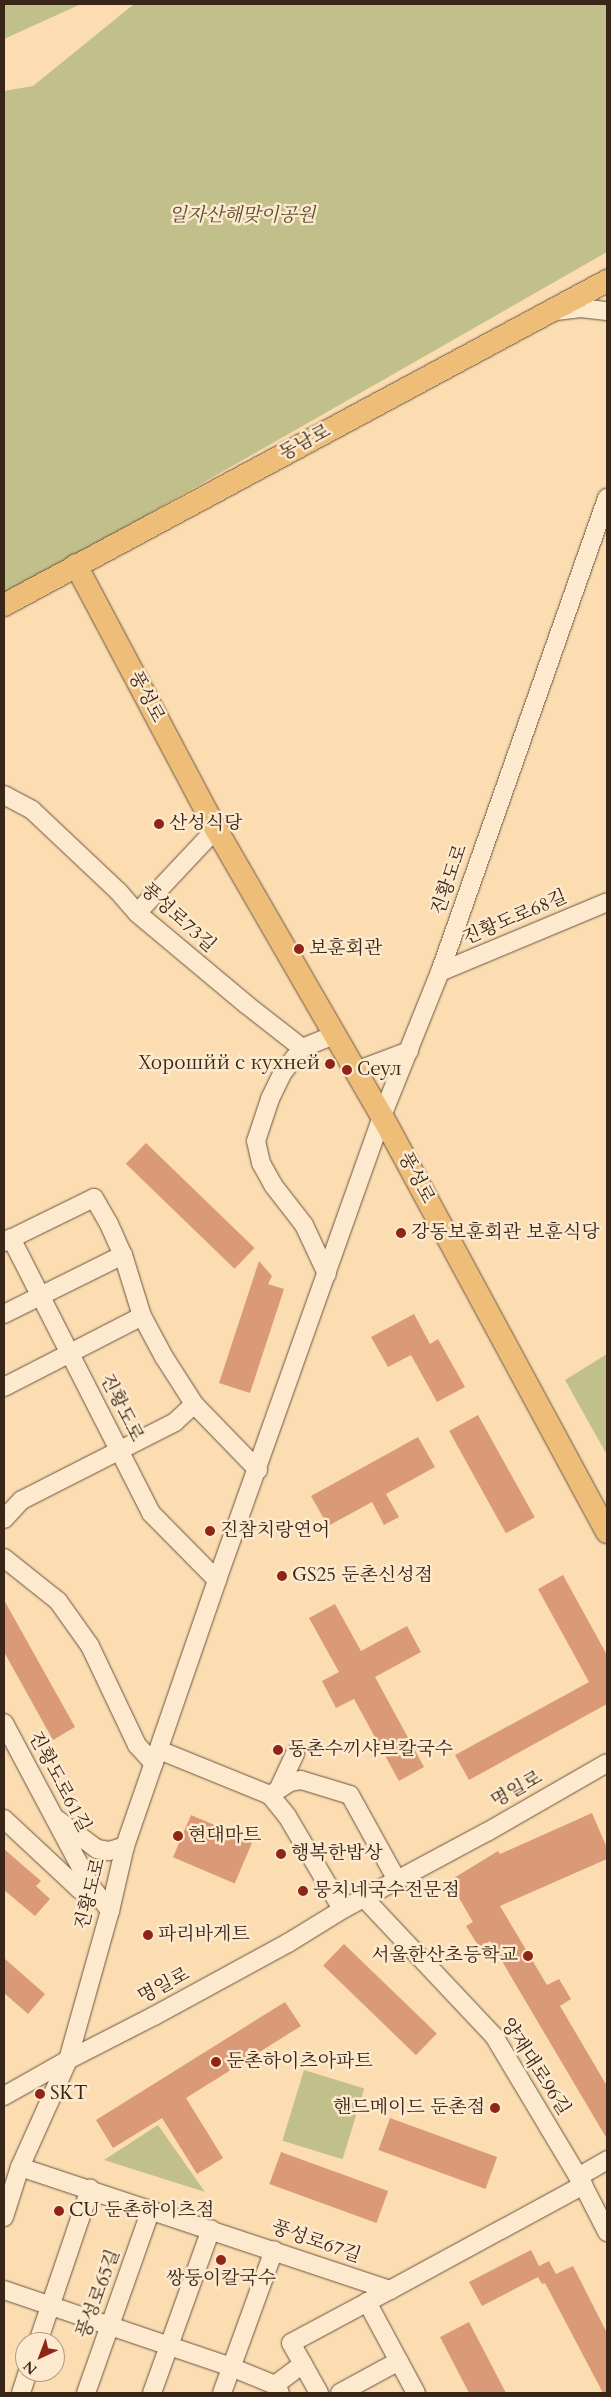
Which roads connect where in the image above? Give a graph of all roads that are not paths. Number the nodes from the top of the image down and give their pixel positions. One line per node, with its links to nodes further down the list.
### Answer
1 (607, 281): 3 (main road, 동남로)
2 (607, 311): 3 (street)
3 (551, 312): 5 (main road, 동남로)
4 (607, 498): 11 (street, 진황도로)
5 (76, 565): 6 (main road, 동남로); 8 (main road, 풍성로)
6 (4, 605)
7 (4, 795): 10 (street, 풍성로73길)
8 (216, 830): 10 (street); 12 (main road, 풍성로)
9 (607, 902): 11 (street, 진황도로68길)
10 (137, 913): 13 (street, 풍성로73길)
11 (440, 972): 14 (street, 진황도로)
12 (334, 1035): 13 (street); 15 (main road, 풍성로)
13 (302, 1048): 19 (street)
14 (409, 1051): 15 (street); 16 (street, 진황도로)
15 (356, 1071): 16 (main road, 풍성로)
16 (382, 1116): 19 (street, 진황도로); 29 (main road, 풍성로)
17 (8, 1240): 18 (street); 20 (street, 진황도로)
18 (123, 1255): 20 (street); 22 (street)
19 (327, 1274): 27 (street, 진황도로)
20 (40, 1295): 21 (street); 23 (street, 진황도로)
21 (4, 1314)
22 (142, 1316): 23 (street); 25 (street)
23 (70, 1353): 24 (street); 26 (street, 진황도로)
24 (4, 1388)
25 (194, 1404): 26 (street); 27 (street)
26 (118, 1450): 28 (street); 31 (street, 진황도로)
27 (258, 1470): 31 (street, 진황도로)
28 (4, 1519)
29 (607, 1532)
30 (4, 1558): 34 (street)
31 (217, 1580): 34 (street, 진황도로)
32 (4, 1723): 37 (street, 진황도로61길)
33 (295, 1754): 36 (street)
34 (157, 1757): 36 (street); 39 (street, 진황도로)
35 (607, 1763): 40 (street, 명일로)
36 (275, 1792): 40 (street); 44 (street)
37 (52, 1814): 39 (street); 41 (street, 진황도로61길)
38 (4, 1819): 41 (street)
39 (125, 1846): 43 (street, 진황도로)
40 (396, 1880): 42 (street, 명일로)
41 (90, 1884): 43 (street, 진황도로61길)
42 (364, 1898): 44 (street, 명일로); 49 (street, 양재대로96길)
43 (110, 1910): 45 (street, 진황도로)
44 (342, 1910): 45 (street, 명일로)
45 (68, 2060): 46 (street, 명일로); 48 (street, 진황도로)
46 (4, 2096)
47 (607, 2160): 49 (street)
48 (20, 2167): 50 (street, 풍성로67길); 52 (street, 진황도로)
49 (581, 2181): 54 (street, 양재대로96길); 57 (street)
50 (90, 2189): 51 (street, 풍성로67길); 59 (street)
51 (151, 2210): 53 (street, 풍성로67길); 60 (street, 풍성로65길)
52 (4, 2217)
53 (211, 2229): 55 (street, 풍성로67길); 62 (street)
54 (607, 2232)
55 (274, 2250): 57 (street, 풍성로67길); 65 (street)
56 (4, 2290): 59 (street)
57 (390, 2290): 58 (street)
58 (367, 2302): 63 (street); 64 (street)
59 (51, 2305): 60 (street); 61 (street)
60 (110, 2325): 62 (street); 67 (street, 풍성로65길)
61 (42, 2332)
62 (169, 2346): 65 (street); 68 (street)
63 (398, 2360): 71 (street); 72 (street)
64 (303, 2364): 66 (street); 70 (street)
65 (231, 2367): 66 (street); 69 (street)
66 (277, 2389)
67 (86, 2393)
68 (152, 2393)
69 (222, 2393)
70 (319, 2393)
71 (340, 2393)
72 (416, 2393)

